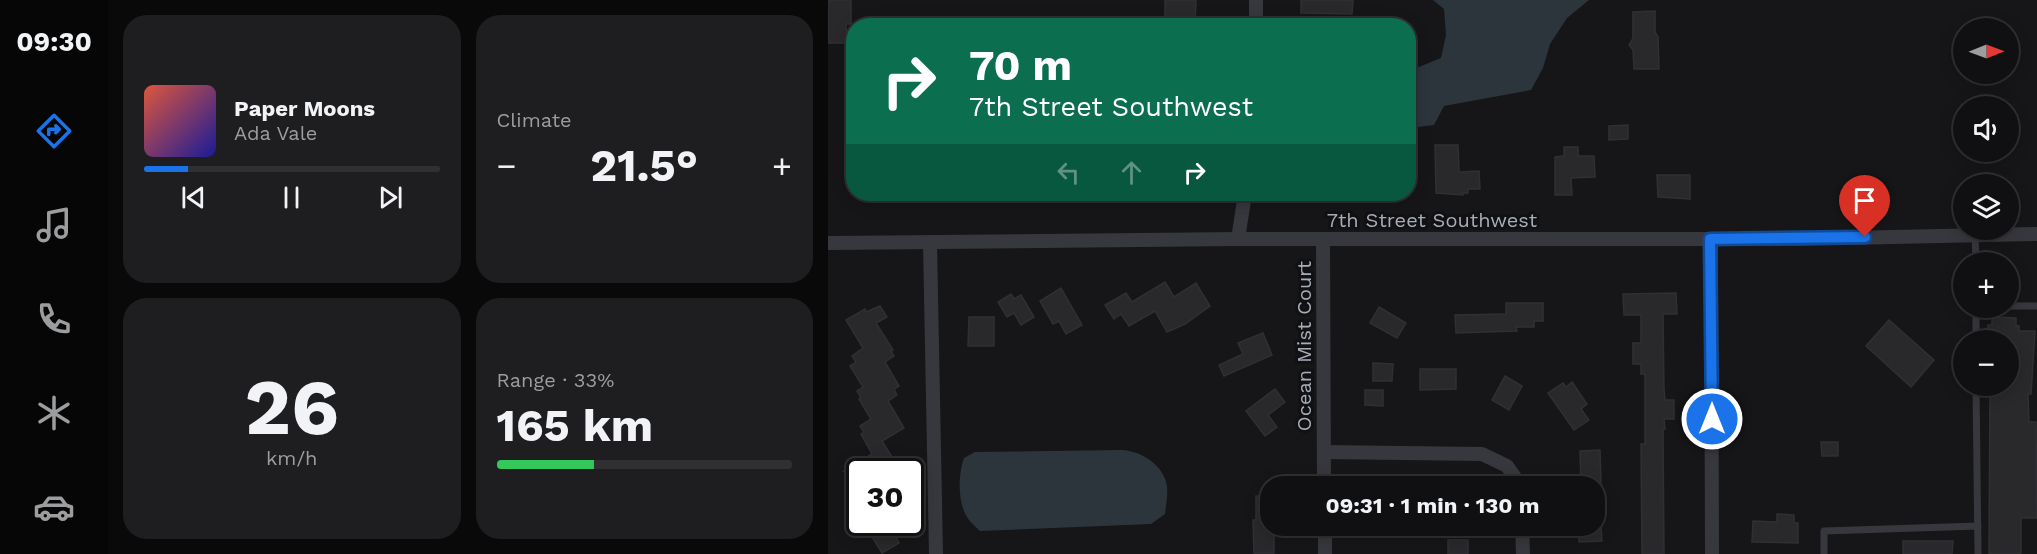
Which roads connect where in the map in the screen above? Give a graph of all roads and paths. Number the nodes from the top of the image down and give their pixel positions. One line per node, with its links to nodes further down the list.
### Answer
1 (1256, 0): 2 (street)
2 (1256, 18)
3 (1244, 201): 7 (street)
4 (2019, 234): 5 (street, 7th Street Southwest)
5 (2037, 234)
6 (1953, 235): 8 (street, 7th Street Southwest)
7 (1238, 239): 9 (street, 7th Street Southwest); 11 (street, 7th Street Southwest)
8 (1710, 239): 9 (street, 7th Street Southwest); 24 (street)
9 (1323, 240): 15 (street, Ocean Mist Court)
10 (828, 243): 11 (street, 7th Street Southwest)
11 (930, 243): 21 (street)
12 (2019, 306): 13 (lane)
13 (2037, 306)
14 (1976, 396): 18 (lane)
15 (1324, 452): 16 (street, Ocean Mist Court); 17 (street, Ocean Mist Court)
16 (1324, 476)
17 (1514, 476)
18 (1977, 526): 25 (lane); 26 (lane)
19 (1325, 536): 22 (street)
20 (1522, 536): 23 (street)
21 (936, 554)
22 (1325, 554)
23 (1523, 554)
24 (1712, 554)
25 (1824, 554)
26 (1978, 554)

